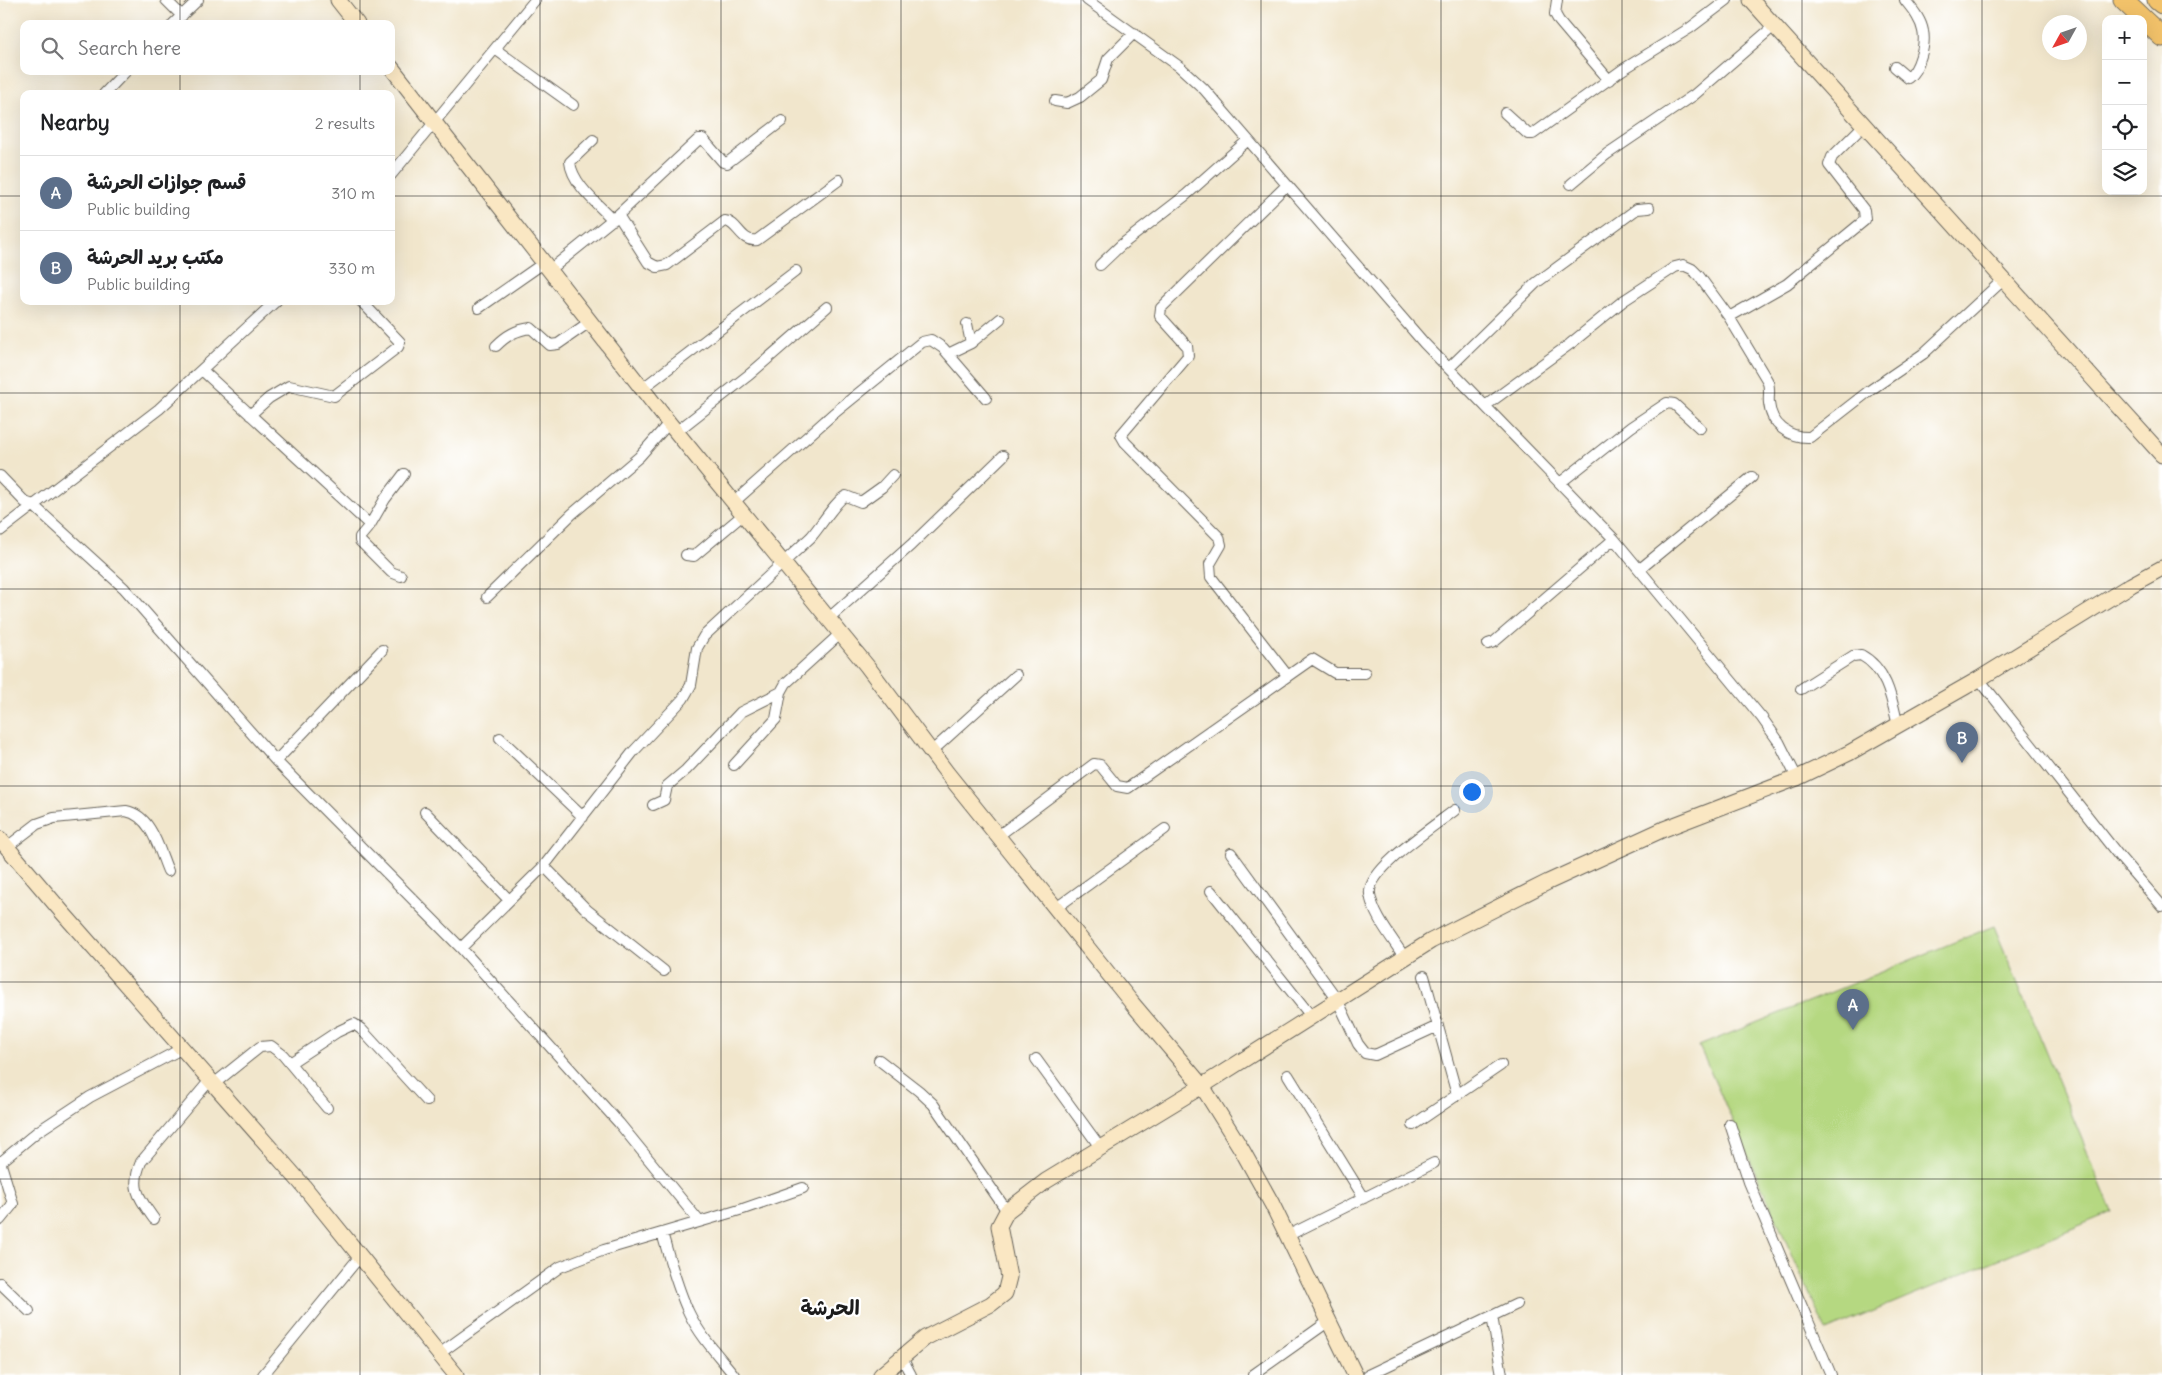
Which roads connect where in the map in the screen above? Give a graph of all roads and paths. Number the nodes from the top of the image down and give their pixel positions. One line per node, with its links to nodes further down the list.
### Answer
1 (166, 0): 14 (street)
2 (198, 0): 14 (street)
3 (338, 0): 16 (street)
4 (535, 0): 21 (street)
5 (1087, 0): 19 (street)
6 (1557, 0): 25 (street)
7 (1727, 0): 25 (street)
8 (1751, 0): 18 (street)
9 (1905, 0): 22 (street)
10 (2124, 0): 13 (highway)
11 (2157, 0): 12 (highway)
12 (2162, 4)
13 (2139, 15)
14 (182, 16): 15 (street)
15 (178, 20)
16 (354, 20)
17 (2147, 23): 20 (highway)
18 (1774, 26): 32 (street); 38 (street)
19 (1134, 33): 27 (street); 34 (street)
20 (2162, 37)
21 (495, 49): 28 (street); 31 (street)
22 (1895, 67)
23 (395, 72): 31 (street)
24 (122, 75): 26 (street)
25 (1609, 80): 29 (street)
26 (108, 90)
27 (1055, 101)
28 (573, 105)
29 (1505, 113)
30 (782, 120): 40 (street)
31 (435, 124): 35 (street); 41 (street)
32 (1864, 124): 44 (street); 49 (street)
33 (593, 140): 40 (street)
34 (1248, 140): 37 (street); 42 (street)
35 (395, 170)
36 (839, 180): 40 (street)
37 (1287, 184): 56 (street); 89 (street)
38 (1571, 184)
39 (1649, 208): 56 (street)
40 (615, 218): 41 (street)
41 (548, 265): 48 (street); 51 (street)
42 (1100, 265)
43 (796, 271): 58 (street)
44 (2003, 280): 49 (street); 64 (street)
45 (272, 305): 57 (street)
46 (366, 305): 61 (street)
47 (827, 306): 62 (street)
48 (479, 308)
49 (1729, 317): 60 (street)
50 (1000, 318): 53 (street)
51 (591, 321): 54 (street); 58 (street)
52 (967, 324): 53 (street)
53 (971, 344): 55 (street)
54 (496, 346)
55 (948, 354): 59 (street); 71 (street)
56 (1449, 368): 60 (street)
57 (203, 371): 61 (street); 72 (street)
58 (643, 388): 62 (street)
59 (986, 398)
60 (1485, 406): 70 (street)
61 (250, 414): 74 (street)
62 (673, 428): 71 (street); 82 (street)
63 (1700, 428): 70 (street)
64 (2162, 455)
65 (1003, 456): 83 (street)
66 (404, 474): 74 (street)
67 (893, 475): 78 (street)
68 (0, 476): 72 (street)
69 (1752, 477): 80 (street)
70 (1560, 482): 76 (street)
71 (734, 502): 73 (street)
72 (33, 505): 75 (street); 96 (street)
73 (744, 514): 77 (street); 78 (street)
74 (370, 525): 81 (street)
75 (0, 531)
76 (1614, 539): 80 (street); 85 (street)
77 (686, 556)
78 (784, 562): 83 (street); 102 (street)
79 (2162, 568): 90 (street)
80 (1640, 569): 98 (street)
81 (401, 576)
82 (487, 597)
83 (829, 618): 84 (street)
84 (840, 634): 92 (street); 95 (street)
85 (1488, 644)
86 (382, 650): 96 (street)
87 (1365, 673): 89 (street)
88 (1016, 675): 95 (street)
89 (1287, 675): 104 (street)
90 (1979, 679): 93 (street); 111 (street)
91 (1801, 689): 93 (street)
92 (781, 692): 97 (street); 99 (street)
93 (1898, 726): 98 (street)
94 (500, 738): 102 (street)
95 (931, 752): 104 (street)
96 (276, 761): 113 (street)
97 (734, 765)
98 (1797, 778): 114 (street)
99 (653, 805)
100 (1455, 810): 114 (street)
101 (425, 812): 110 (street)
102 (583, 817): 107 (street)
103 (1165, 829): 112 (street)
104 (998, 836): 112 (street)
105 (3, 843): 108 (street); 120 (street)
106 (1231, 853): 117 (street)
107 (544, 866): 110 (street); 115 (street)
108 (168, 871)
109 (1211, 892): 118 (street)
110 (509, 900): 113 (street)
111 (2162, 906)
112 (1056, 908): 127 (street)
113 (461, 948): 141 (street)
114 (1404, 958): 117 (street)
115 (664, 971)
116 (1424, 976): 119 (street)
117 (1337, 999): 118 (street); 119 (street)
118 (1311, 1016): 127 (street)
119 (1438, 1026): 128 (street)
120 (183, 1048): 126 (street); 134 (street)
121 (1036, 1059): 133 (street)
122 (879, 1060): 138 (street)
123 (290, 1063): 126 (street); 129 (street); 130 (street)
124 (1500, 1065): 128 (street)
125 (1288, 1075): 137 (street)
126 (213, 1081): 139 (street); 144 (street)
127 (1202, 1086): 133 (street); 143 (street)
128 (1457, 1095): 132 (street)
129 (427, 1101)
130 (327, 1108)
131 (1730, 1124): 161 (street)
132 (1413, 1125)
133 (1100, 1146): 138 (street)
134 (0, 1162): 140 (street)
135 (1434, 1164): 137 (street)
136 (803, 1188): 141 (street)
137 (1364, 1198): 143 (street)
138 (1007, 1211): 151 (street)
139 (154, 1219)
140 (0, 1220)
141 (700, 1222): 142 (street)
142 (662, 1233): 150 (street); 154 (street)
143 (1287, 1236): 149 (street)
144 (361, 1255): 150 (street); 152 (street)
145 (0, 1283): 147 (street)
146 (1517, 1304): 148 (street)
147 (29, 1311)
148 (1492, 1316): 159 (street); 160 (street)
149 (1329, 1321): 157 (street); 158 (street)
150 (439, 1354): 153 (street)
151 (901, 1356): 155 (street); 156 (street)
152 (262, 1375)
153 (456, 1375)
154 (734, 1375)
155 (881, 1375)
156 (911, 1375)
157 (1253, 1375)
158 (1355, 1375)
159 (1368, 1375)
160 (1502, 1375)
161 (1831, 1375)

